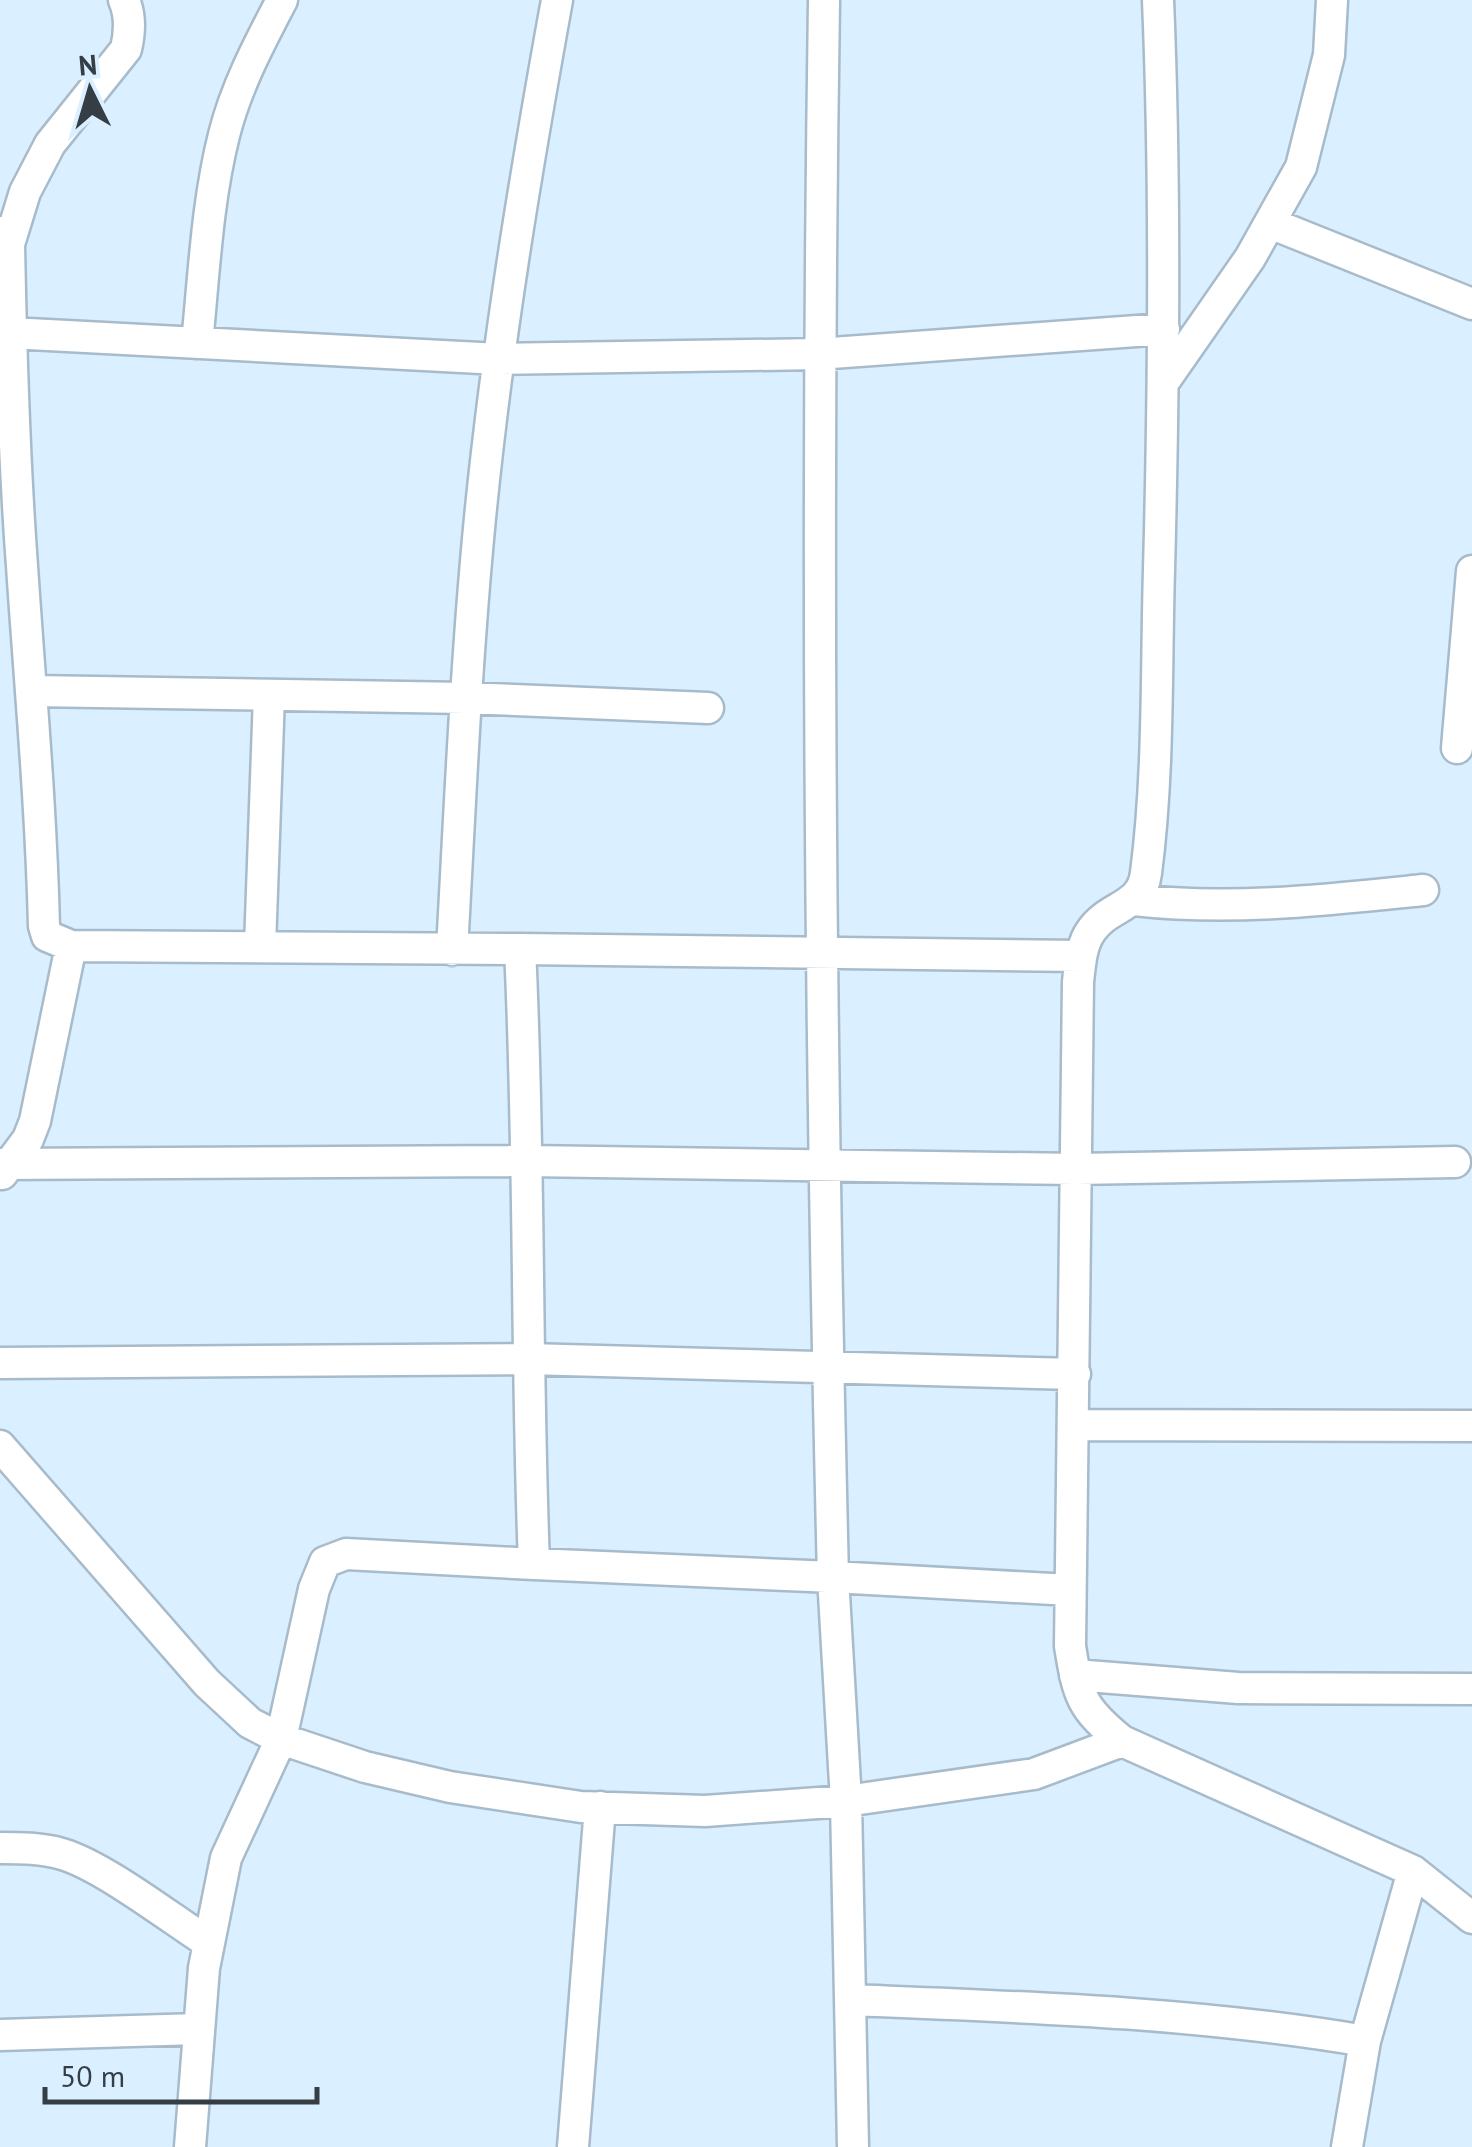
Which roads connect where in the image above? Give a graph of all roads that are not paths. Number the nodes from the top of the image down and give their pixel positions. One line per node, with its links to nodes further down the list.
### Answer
1 (124, 0): 8 (street)
2 (282, 0): 12 (street)
3 (557, 0): 14 (street)
4 (824, 0): 13 (street)
5 (1158, 0): 10 (street)
6 (1332, 0): 7 (street)
7 (1270, 222): 9 (street); 15 (street)
8 (5, 238): 11 (street)
9 (1472, 304)
10 (1164, 330): 13 (street); 15 (street)
11 (10, 333): 12 (street); 17 (street)
12 (197, 342): 14 (street)
13 (818, 354): 14 (street); 28 (street)
14 (499, 358): 19 (street)
15 (1163, 384): 23 (street)
16 (1472, 571): 21 (street)
17 (32, 691): 18 (street); 24 (street)
18 (269, 695): 19 (street); 25 (street)
19 (465, 698): 20 (street); 27 (street)
20 (708, 708)
21 (1458, 748)
22 (1423, 890): 23 (street)
23 (1134, 900): 29 (street)
24 (71, 946): 25 (street); 33 (street)
25 (260, 947): 27 (street)
26 (520, 949): 27 (street); 28 (street); 30 (street)
27 (452, 950)
28 (820, 953): 29 (street); 32 (street)
29 (1081, 956): 34 (street)
30 (528, 1161): 32 (street); 33 (street); 35 (street)
31 (1455, 1162): 34 (street)
32 (824, 1166): 34 (street); 37 (street)
33 (3, 1168)
34 (1076, 1170): 38 (street)
35 (528, 1359): 36 (street); 37 (street); 42 (street)
36 (0, 1363)
37 (828, 1367): 38 (street); 43 (street)
38 (1075, 1374): 39 (street)
39 (1075, 1425): 40 (street); 44 (street)
40 (1472, 1426)
41 (0, 1446): 47 (street)
42 (534, 1564): 43 (street); 47 (street)
43 (833, 1576): 44 (street); 49 (street)
44 (1070, 1590): 45 (street)
45 (1075, 1675): 46 (street); 48 (street)
46 (1472, 1688)
47 (281, 1739): 50 (street); 54 (street)
48 (1122, 1741): 49 (street); 52 (street)
49 (846, 1801): 50 (street); 55 (street)
50 (600, 1807): 60 (street)
51 (0, 1848): 54 (street)
52 (1413, 1872): 53 (street); 58 (street)
53 (1472, 1918)
54 (209, 1944): 56 (street)
55 (850, 2000): 58 (street); 61 (street)
56 (198, 2029): 57 (street); 59 (street)
57 (0, 2035)
58 (1365, 2041): 62 (street)
59 (190, 2147)
60 (573, 2147)
61 (853, 2147)
62 (1347, 2147)

